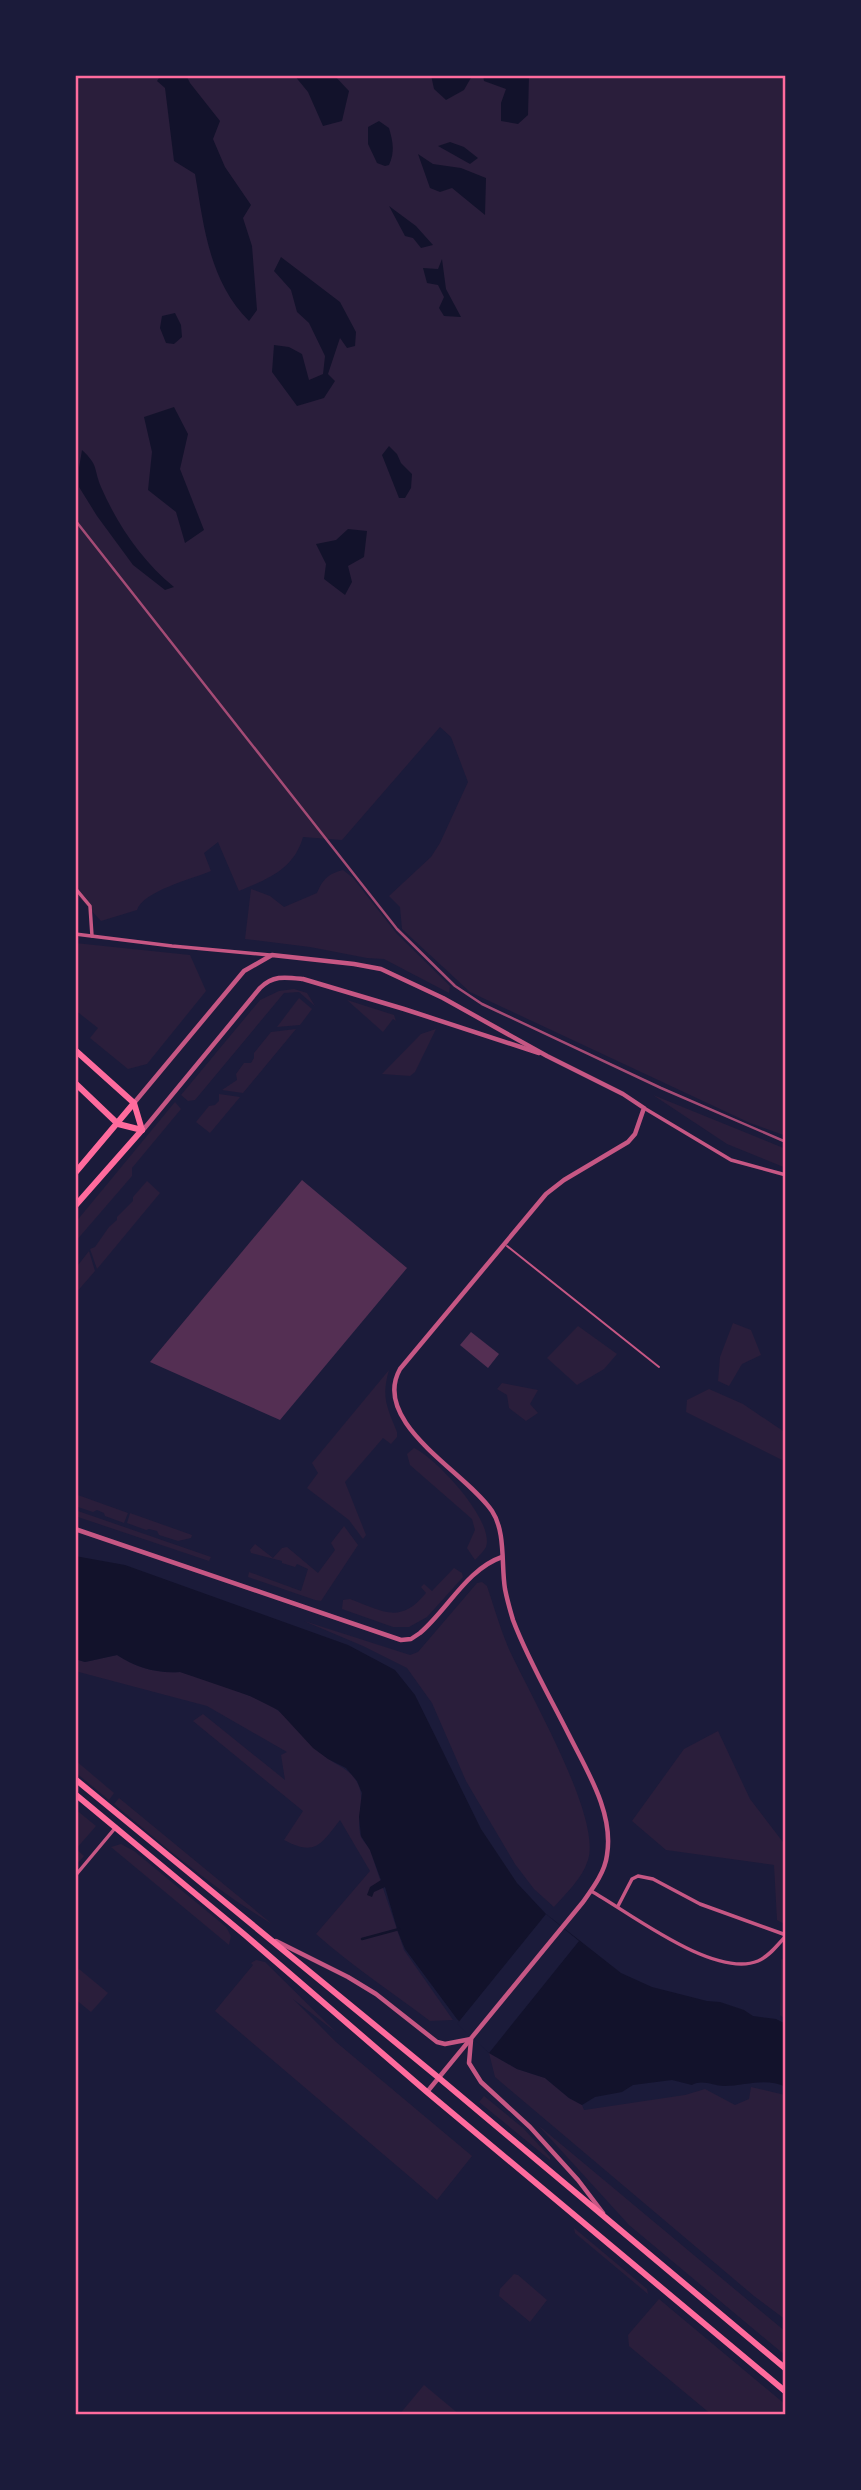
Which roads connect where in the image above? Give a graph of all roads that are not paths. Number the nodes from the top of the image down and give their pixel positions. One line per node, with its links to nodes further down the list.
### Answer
1 (75, 888): 3 (street)
2 (75, 934): 3 (street)
3 (92, 936): 4 (street)
4 (272, 956): 6 (street); 8 (street)
5 (75, 1050): 8 (main road)
6 (547, 1056): 9 (street); 11 (street)
7 (75, 1083): 10 (main road)
8 (134, 1103): 10 (main road); 11 (main road)
9 (644, 1108): 13 (street); 15 (street)
10 (118, 1124): 11 (main road); 12 (main road)
11 (142, 1130): 14 (main road)
12 (75, 1173)
13 (786, 1175)
14 (75, 1206)
15 (505, 1244): 16 (lane); 18 (street)
16 (659, 1367)
17 (75, 1529): 18 (street)
18 (502, 1557): 23 (street)
19 (75, 1779): 25 (main road)
20 (75, 1794): 21 (main road)
21 (116, 1827): 22 (street); 29 (main road)
22 (75, 1876)
23 (591, 1891): 24 (street); 27 (street)
24 (618, 1906): 26 (street); 26 (street)
25 (262, 1935): 27 (street); 28 (main road)
26 (786, 1935)
27 (471, 2039): 28 (street); 30 (street)
28 (439, 2078): 29 (street); 30 (main road)
29 (428, 2092): 32 (main road)
30 (610, 2222): 31 (main road)
31 (786, 2369)
32 (786, 2392)

